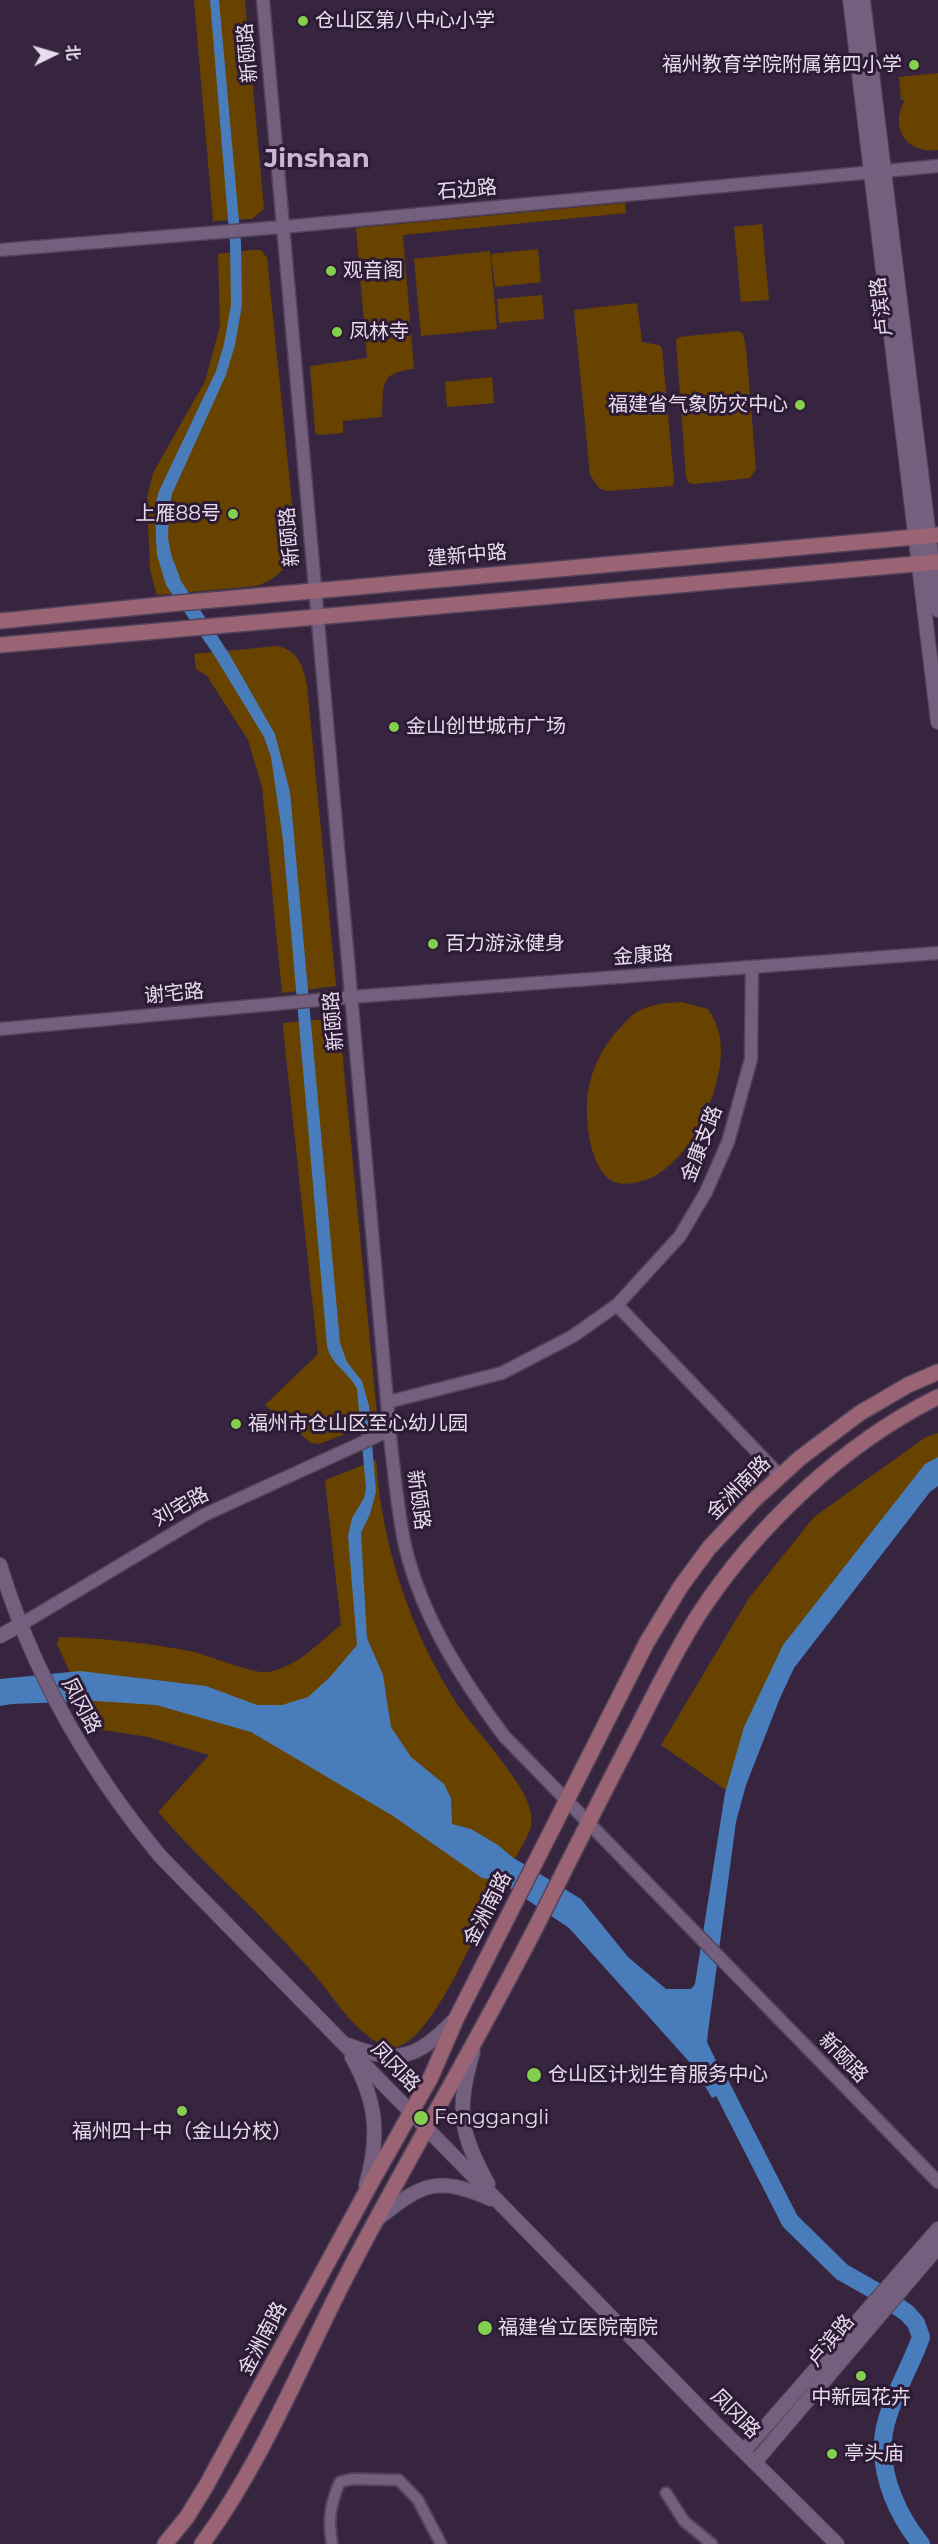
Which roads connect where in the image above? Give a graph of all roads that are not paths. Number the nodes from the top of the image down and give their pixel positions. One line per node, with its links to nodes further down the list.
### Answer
1 (263, 0): 6 (street, 新颐路)
2 (850, 0): 5 (main road)
3 (863, 0): 5 (main road, 卢滨路)
4 (938, 165): 5 (street, 石边路)
5 (879, 172): 6 (street, 石边路); 8 (main road, 卢滨路)
6 (282, 227): 7 (street, 石边路); 10 (street, 新颐路)
7 (0, 250)
8 (928, 536): 9 (main road, 卢滨路); 10 (main road, 建新中路)
9 (930, 563): 11 (main road, 卢滨路); 12 (main road); 15 (main road)
10 (314, 591): 12 (street, 新颐路); 13 (main road, 建新中路)
11 (938, 610)
12 (316, 617): 14 (main road); 18 (street, 新颐路)
13 (0, 621)
14 (0, 645)
15 (938, 722)
16 (938, 953): 17 (street, 金康路)
17 (752, 968): 18 (street, 金康路); 20 (street, 金康支路)
18 (351, 997): 19 (street, 谢宅路); 23 (street, 新颐路)
19 (0, 1029)
20 (617, 1305): 23 (street, 金康支路); 25 (street)
21 (938, 1372): 25 (main road, 金洲南路)
22 (938, 1397): 30 (main road)
23 (388, 1402): 24 (street, 新颐路)
24 (390, 1430): 27 (street, 刘宅路); 29 (street, 新颐路)
25 (780, 1476): 29 (main road, 金洲南路)
26 (0, 1565): 27 (main road, 凤冈路)
27 (20, 1625): 28 (main road, 刘宅路); 33 (main road, 凤冈路)
28 (0, 1636)
29 (566, 1800): 30 (street, 新颐路); 31 (main road, 金洲南路)
30 (588, 1822): 32 (main road); 36 (street, 新颐路)
31 (457, 2017): 33 (main road); 34 (main road, 金洲南路)
32 (477, 2038): 35 (main road); 37 (main road)
33 (343, 2043): 34 (main road, 凤冈路); 38 (main road)
34 (412, 2113): 35 (main road, 凤冈路); 38 (main road, 金洲南路)
35 (426, 2127): 37 (main road, 凤冈路); 39 (main road)
36 (938, 2182)
37 (498, 2202): 39 (main road); 44 (main road, 凤冈路)
38 (360, 2205): 48 (main road, 金洲南路)
39 (375, 2221): 47 (main road)
40 (938, 2229): 42 (main road)
41 (938, 2247): 42 (main road, 卢滨路)
42 (899, 2283): 43 (main road, 卢滨路)
43 (871, 2315): 44 (main road); 45 (main road, 卢滨路)
44 (744, 2451): 45 (main road, 凤冈路)
45 (755, 2462): 52 (main road, 凤冈路)
46 (666, 2493): 51 (street)
47 (206, 2543)
48 (165, 2544)
49 (332, 2544): 50 (street)
50 (441, 2544)
51 (712, 2544)
52 (837, 2544)

